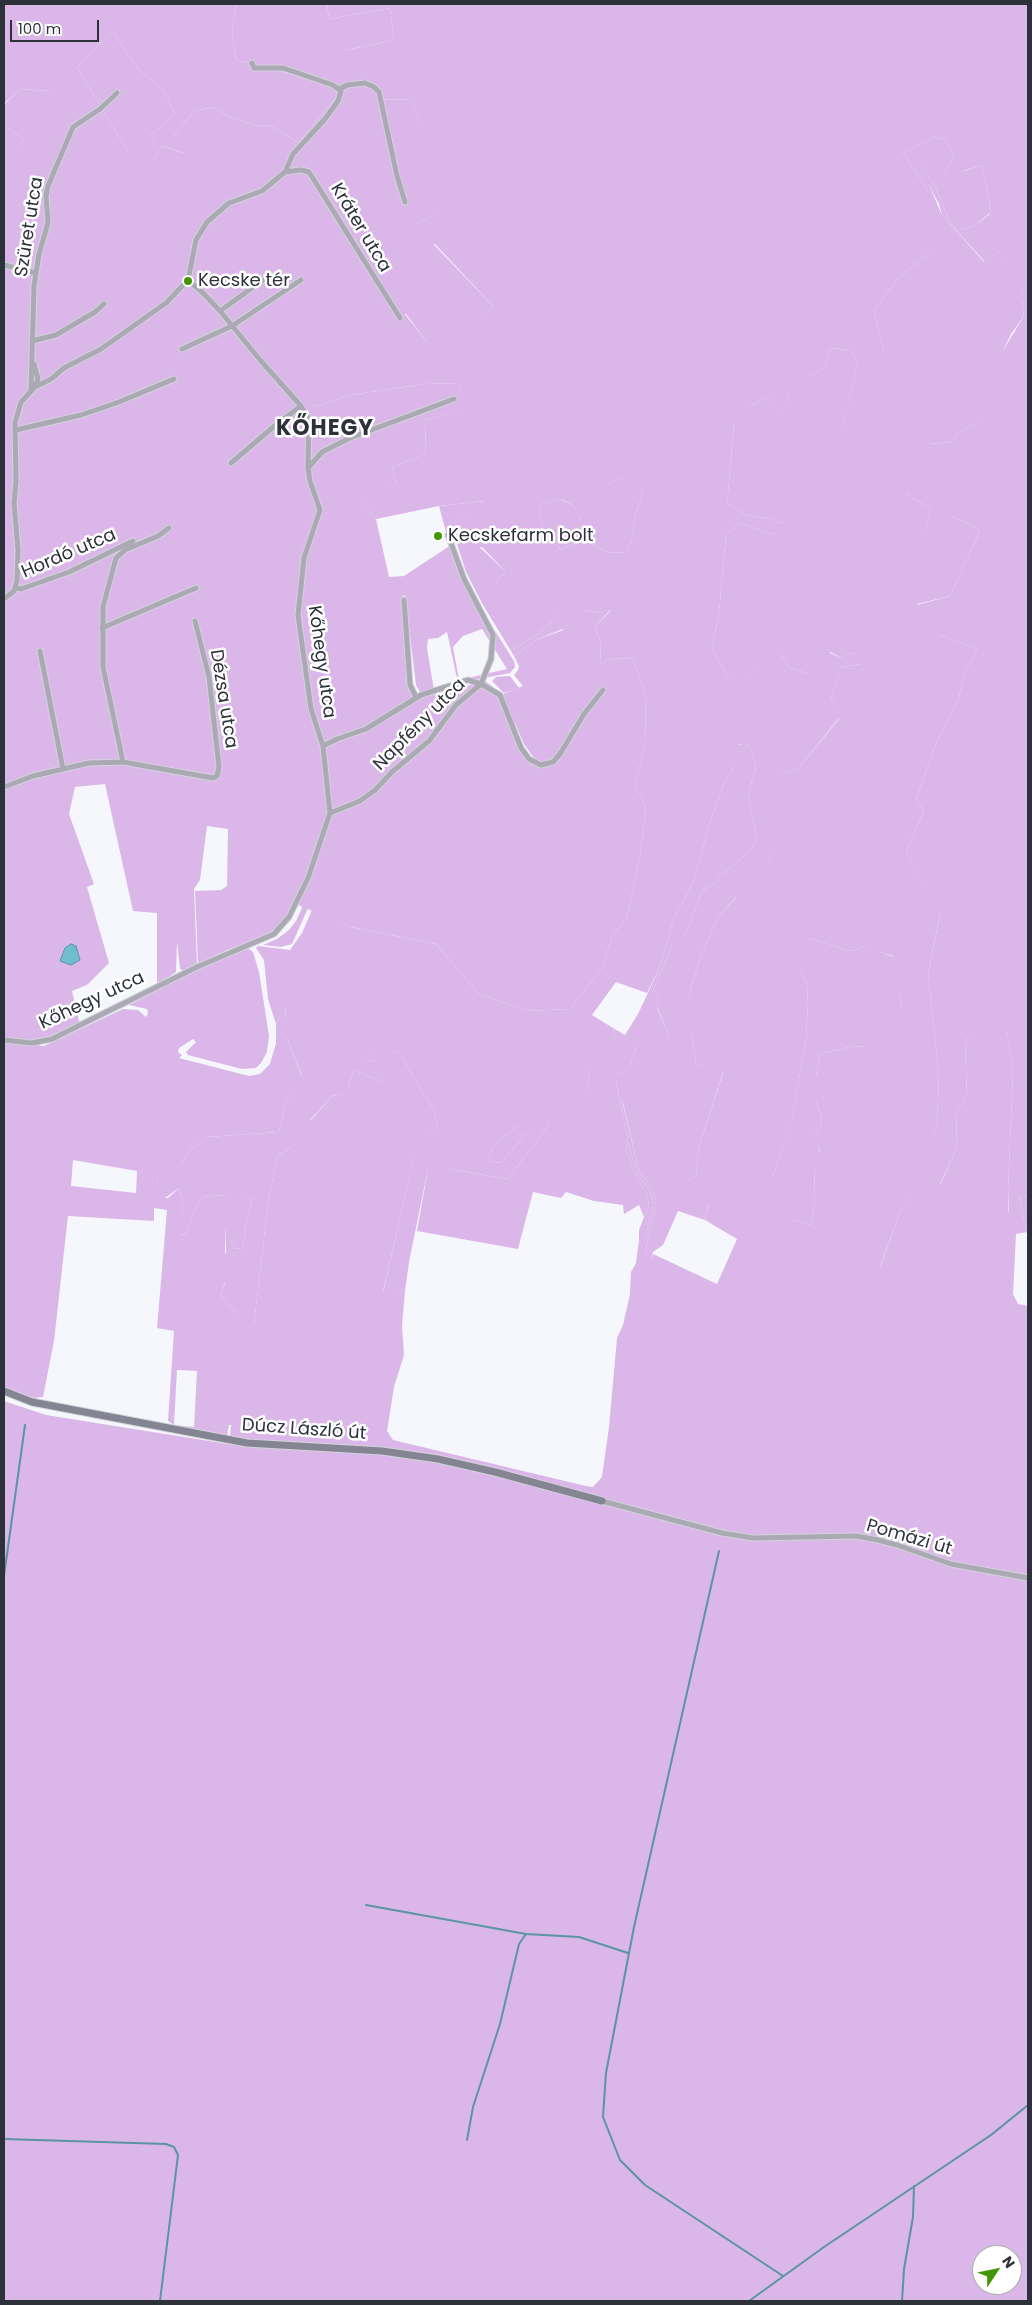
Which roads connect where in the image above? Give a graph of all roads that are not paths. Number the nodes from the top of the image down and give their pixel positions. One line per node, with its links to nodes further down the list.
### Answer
1 (252, 63): 2 (street)
2 (340, 89): 4 (street); 5 (street)
3 (117, 93): 7 (street, Szüret utca)
4 (285, 172): 9 (street); 13 (street, Kráter utca)
5 (405, 202)
6 (4, 265): 7 (street)
7 (36, 273): 15 (street, Szüret utca)
8 (270, 275): 12 (street)
9 (188, 280): 12 (street, Kőhegy utca); 18 (street)
10 (301, 280): 14 (street)
11 (104, 304): 15 (street)
12 (220, 311): 14 (street, Kőhegy utca)
13 (400, 318)
14 (232, 326): 16 (street); 20 (street, Kőhegy utca)
15 (32, 341): 18 (street, Szüret utca)
16 (182, 349)
17 (174, 379): 21 (street)
18 (33, 389): 21 (street)
19 (454, 399): 23 (street)
20 (301, 406): 22 (street); 23 (street, Kőhegy utca)
21 (16, 430): 28 (street)
22 (231, 463)
23 (308, 468): 38 (street, Kőhegy utca)
24 (169, 528): 27 (street)
25 (448, 534): 35 (street)
26 (133, 541): 27 (street, Hordó utca)
27 (124, 548): 28 (street, Hordó utca); 33 (street)
28 (16, 588): 30 (street)
29 (196, 588): 33 (street)
30 (4, 599)
31 (404, 600): 37 (street)
32 (195, 621): 39 (street, Dézsa utca)
33 (102, 628): 39 (street)
34 (40, 651): 40 (street)
35 (481, 684): 36 (street, Napfény utca); 37 (street); 42 (street, Napfény utca)
36 (603, 690)
37 (416, 697): 38 (street)
38 (323, 746): 42 (street, Kőhegy utca)
39 (123, 762): 40 (street)
40 (63, 769): 41 (street)
41 (4, 787)
42 (330, 813): 43 (street, Kőhegy utca)
43 (4, 1040)
44 (4, 1391): 45 (street, Dúcz László út)
45 (602, 1501): 46 (street, Pomázi út)
46 (1028, 1578)

